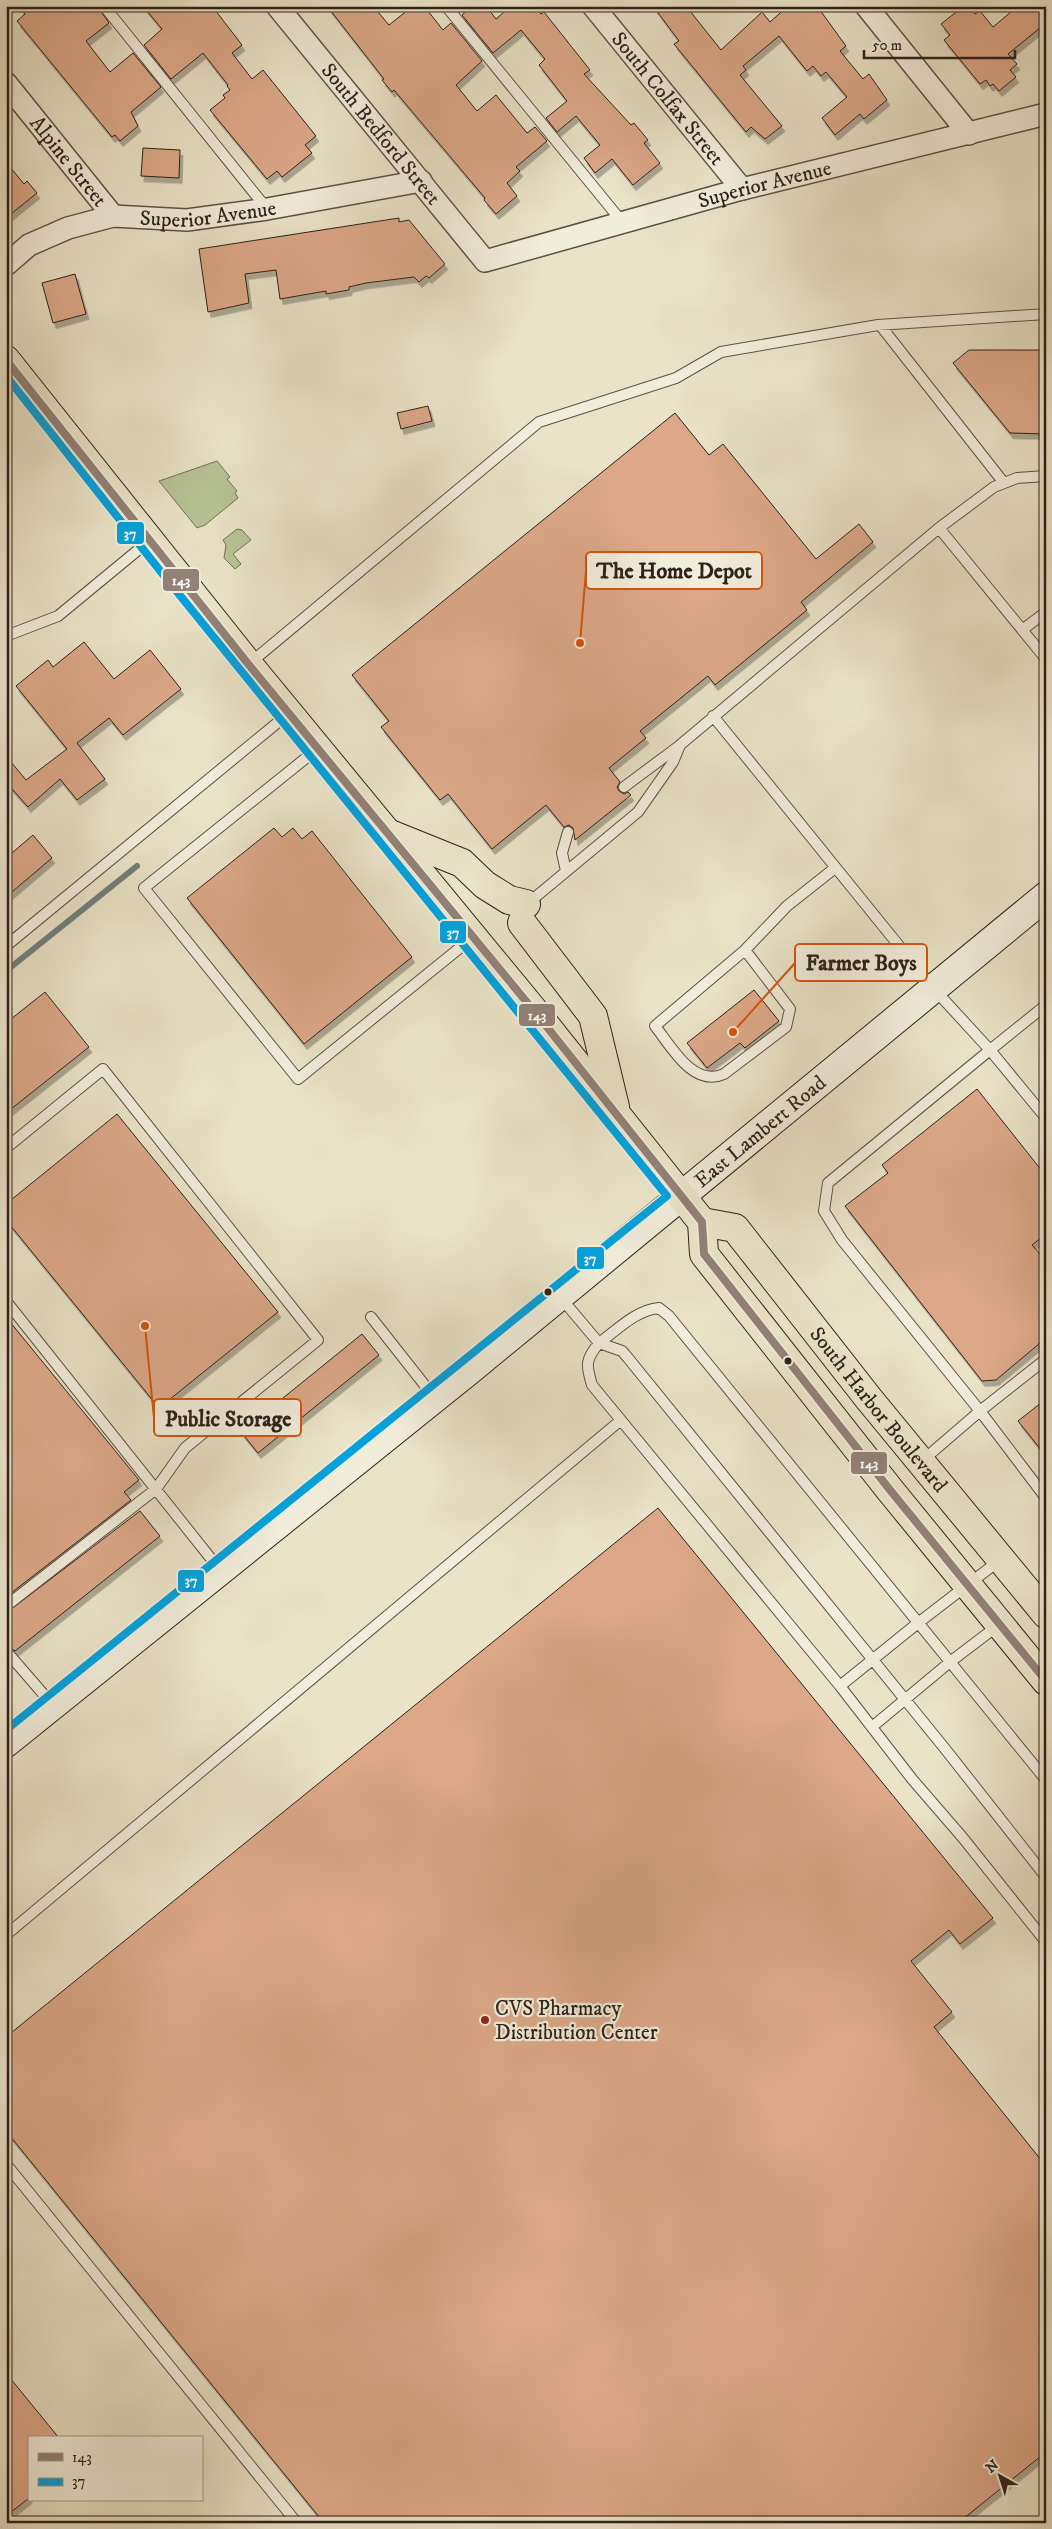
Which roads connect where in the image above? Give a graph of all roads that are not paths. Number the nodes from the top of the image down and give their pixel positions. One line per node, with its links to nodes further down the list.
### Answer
1 (104, 6): 11 (lane)
2 (277, 6): 9 (street, South Bedford Street)
3 (446, 6): 13 (lane)
4 (593, 6): 10 (street, South Colfax Street)
5 (866, 6): 8 (street)
6 (6, 84): 12 (street, Alpine Street)
7 (1046, 114): 8 (street, Superior Avenue)
8 (969, 134): 10 (street, Superior Avenue)
9 (420, 181): 11 (street, Superior Avenue); 14 (street, South Bedford Street)
10 (742, 189): 13 (street, Superior Avenue)
11 (267, 209): 12 (street, Superior Avenue)
12 (113, 216): 15 (street, Superior Avenue)
13 (623, 224): 14 (street, Superior Avenue)
14 (486, 261)
15 (6, 265)
16 (1046, 314): 17 (lane)
17 (880, 325): 20 (lane); 27 (lane)
18 (6, 360): 22 (main road)
19 (1046, 476): 20 (lane)
20 (1004, 482): 21 (lane)
21 (939, 528): 24 (lane); 29 (lane)
22 (149, 541): 25 (lane); 27 (main road)
23 (1046, 612): 24 (lane)
24 (1022, 630): 26 (lane)
25 (6, 636)
26 (1046, 659)
27 (249, 664): 28 (main road)
28 (289, 714): 31 (main road); 40 (lane)
29 (713, 716): 30 (lane); 35 (lane)
30 (680, 746): 32 (lane); 36 (lane)
31 (318, 748): 34 (main road); 39 (lane)
32 (624, 787)
33 (568, 832): 36 (lane)
34 (387, 833): 38 (main road); 39 (main road)
35 (836, 868): 41 (lane); 42 (lane)
36 (566, 871): 38 (lane)
37 (1046, 896): 42 (main road, East Lambert Road)
38 (524, 914): 45 (main road)
39 (473, 937): 45 (main road)
40 (6, 946)
41 (744, 950): 41 (lane)
42 (934, 988): 44 (lane); 48 (main road, East Lambert Road)
43 (1046, 1006): 44 (lane)
44 (990, 1050): 46 (lane); 56 (lane)
45 (617, 1116): 48 (main road)
46 (1046, 1118)
47 (6, 1148): 59 (lane)
48 (681, 1196): 49 (main road); 50 (main road, East Lambert Road)
49 (702, 1222): 58 (main road, South Harbor Boulevard); 63 (main road, South Harbor Boulevard)
50 (560, 1296): 53 (lane); 55 (main road, East Lambert Road)
51 (6, 1301): 59 (lane)
52 (370, 1317): 55 (lane)
53 (599, 1343): 57 (lane); 66 (lane); 69 (lane)
54 (1046, 1359): 56 (lane)
55 (434, 1398): 62 (main road, East Lambert Road)
56 (980, 1411): 58 (lane); 60 (lane)
57 (621, 1420): 72 (lane); 79 (lane)
58 (921, 1462): 61 (main road, South Harbor Boulevard)
59 (156, 1489): 62 (lane); 64 (lane)
60 (1046, 1498)
61 (1000, 1560): 63 (lane); 65 (main road, South Harbor Boulevard)
62 (220, 1570): 74 (main road, East Lambert Road)
63 (968, 1585): 66 (lane); 67 (main road, South Harbor Boulevard)
64 (6, 1606)
65 (1046, 1614)
66 (918, 1623): 69 (lane); 70 (lane)
67 (1000, 1624): 70 (lane); 71 (main road, South Harbor Boulevard)
68 (6, 1651): 74 (lane)
69 (873, 1660): 72 (lane); 73 (lane)
70 (950, 1662): 73 (lane); 77 (lane)
71 (1046, 1681)
72 (840, 1686): 75 (lane)
73 (906, 1700): 75 (lane); 78 (lane)
74 (53, 1705): 76 (main road, East Lambert Road)
75 (872, 1727): 80 (lane)
76 (6, 1743)
77 (1046, 1780)
78 (1046, 1877)
79 (6, 1935)
80 (1046, 1942)
81 (6, 2164): 82 (lane)
82 (297, 2523)

